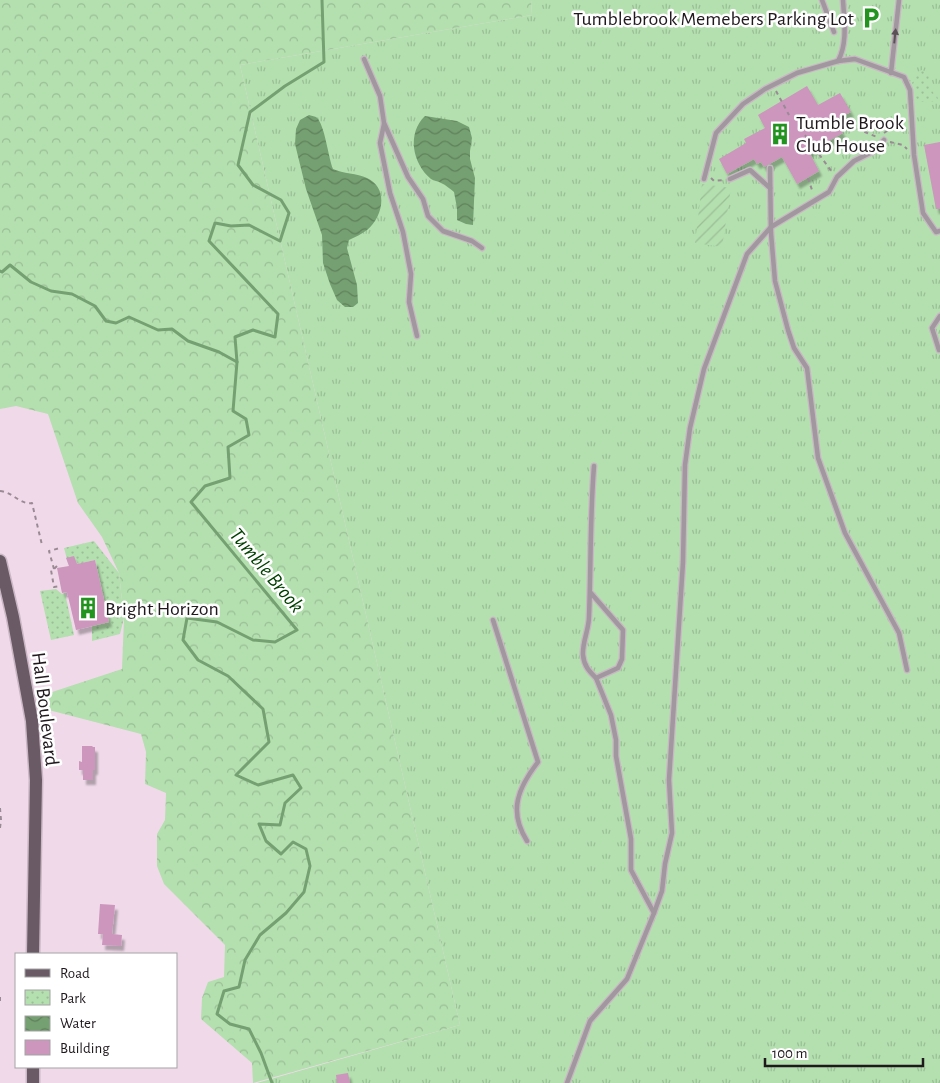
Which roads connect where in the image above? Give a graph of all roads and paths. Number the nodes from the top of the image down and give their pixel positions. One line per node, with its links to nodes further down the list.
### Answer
1 (822, 0): 4 (lane)
2 (842, 0): 6 (lane)
3 (899, 0): 7 (lane, one-way to 3)
4 (834, 32)
5 (364, 59): 11 (lane)
6 (838, 61): 7 (lane); 8 (lane)
7 (890, 73): 10 (lane)
8 (773, 85): 9 (path); 16 (lane)
9 (789, 115)
10 (912, 115): 13 (path); 24 (lane)
11 (384, 123): 25 (lane); 27 (lane)
12 (805, 136): 17 (path)
13 (878, 138)
14 (884, 140): 22 (lane)
15 (770, 168): 21 (lane)
16 (706, 173): 19 (lane); 20 (path)
17 (833, 173)
18 (808, 178): 22 (path)
19 (704, 179)
20 (730, 179): 21 (lane)
21 (770, 188): 23 (lane)
22 (815, 200): 23 (lane)
23 (771, 227): 39 (lane); 45 (lane)
24 (940, 231)
25 (482, 248)
26 (940, 316): 28 (lane)
27 (417, 336)
28 (939, 350)
29 (594, 466): 37 (lane)
30 (0, 491): 31 (path)
31 (42, 544)
32 (60, 548): 35 (path)
33 (0, 561): 46 (main road, Hall Boulevard)
34 (57, 566): 35 (path)
35 (54, 569): 36 (path)
36 (60, 586)
37 (590, 592): 40 (lane); 40 (lane)
38 (493, 620): 44 (lane)
39 (907, 670)
40 (596, 678): 45 (lane)
41 (0, 808): 42 (path)
42 (0, 813): 43 (path)
43 (0, 828)
44 (526, 841)
45 (654, 913): 49 (lane)
46 (33, 953)
47 (33, 1068): 48 (main road)
48 (33, 1083)
49 (567, 1083)

